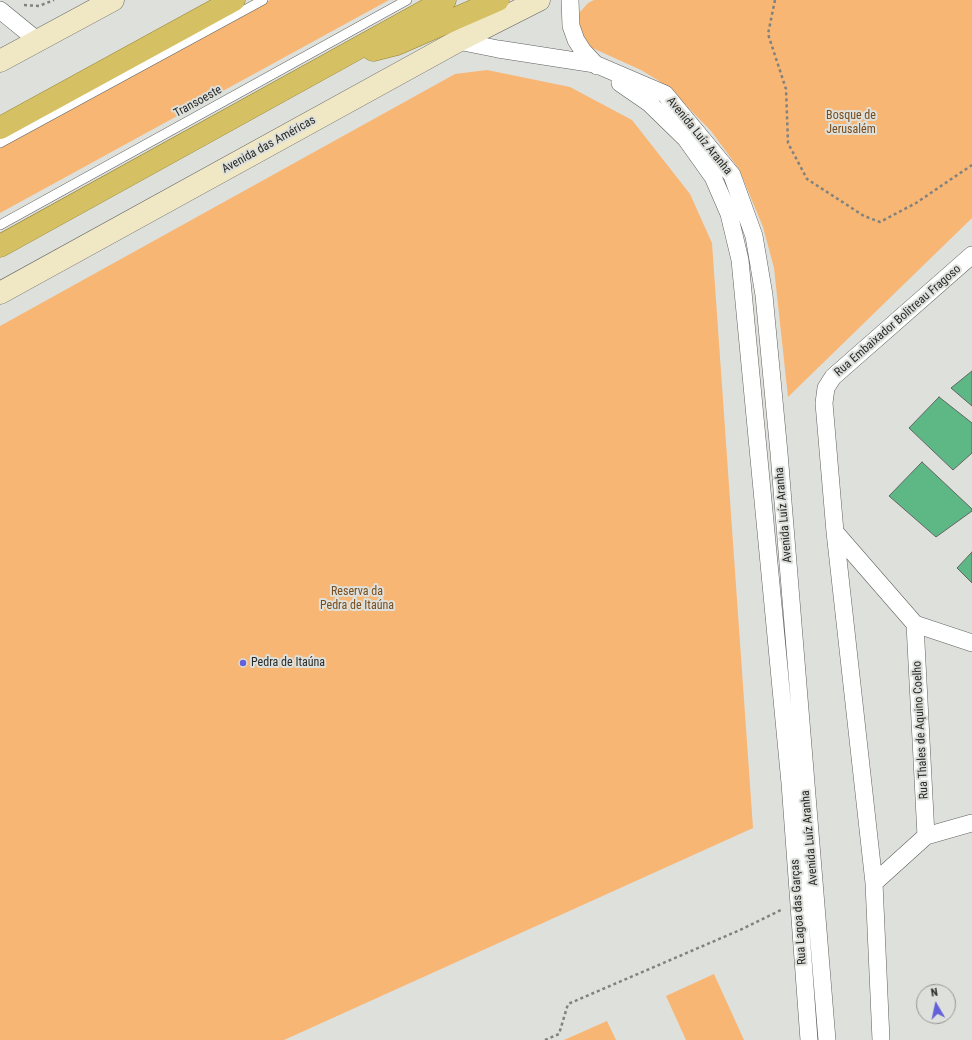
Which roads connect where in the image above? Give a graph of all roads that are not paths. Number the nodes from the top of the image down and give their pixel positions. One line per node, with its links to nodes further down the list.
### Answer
1 (113, 0): 11 (main road)
2 (234, 0): 15 (highway)
3 (262, 0): 16 (lane)
4 (407, 0): 17 (lane, Transoeste)
5 (445, 0): 12 (highway)
6 (498, 0): 12 (highway)
7 (539, 0): 10 (main road, Avenida das Américas)
8 (570, 0): 14 (street, Avenida Luíz Aranha)
9 (0, 10): 11 (street)
10 (458, 40): 14 (street, Avenida Luíz Aranha); 20 (main road, Avenida das Américas)
11 (38, 41): 13 (main road)
12 (352, 52): 18 (highway)
13 (0, 61)
14 (595, 64): 24 (street, Avenida Luíz Aranha); 29 (street, Avenida Luíz Aranha)
15 (0, 128)
16 (0, 143)
17 (0, 225)
18 (0, 246)
19 (972, 255): 21 (street, Rua Embaixador Bolitreau Fragoso)
20 (0, 293)
21 (834, 532): 22 (street); 27 (street)
22 (915, 624): 23 (street); 26 (street, Rua Thales de Aquino Coelho)
23 (972, 643)
24 (790, 783): 28 (street, Rua Lagoa das Garças)
25 (972, 823): 26 (street)
26 (926, 836): 27 (street)
27 (874, 883): 30 (street)
28 (809, 1040)
29 (827, 1040)
30 (881, 1040)

